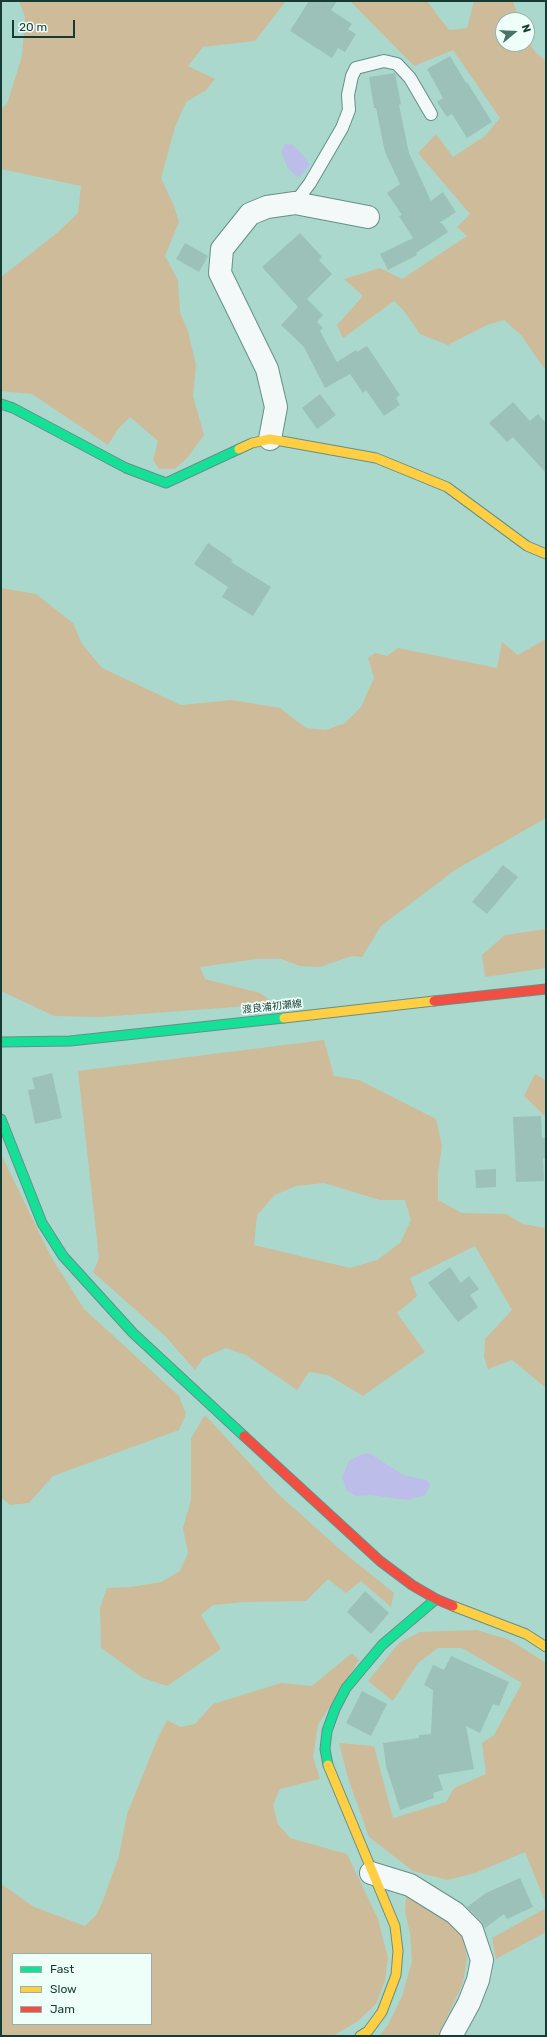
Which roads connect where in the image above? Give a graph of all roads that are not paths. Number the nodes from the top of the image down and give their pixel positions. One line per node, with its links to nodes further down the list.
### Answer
1 (431, 114): 2 (lane)
2 (295, 204): 3 (street); 5 (street)
3 (368, 216)
4 (1, 404): 5 (street)
5 (270, 439): 6 (street)
6 (546, 554)
7 (546, 989): 8 (street, 渡良浦初瀬線)
8 (1, 1042)
9 (1, 1119): 10 (street)
10 (436, 1599): 11 (street); 12 (street)
11 (545, 1644)
12 (371, 1873): 13 (street); 14 (street)
13 (360, 2036)
14 (451, 2036)

